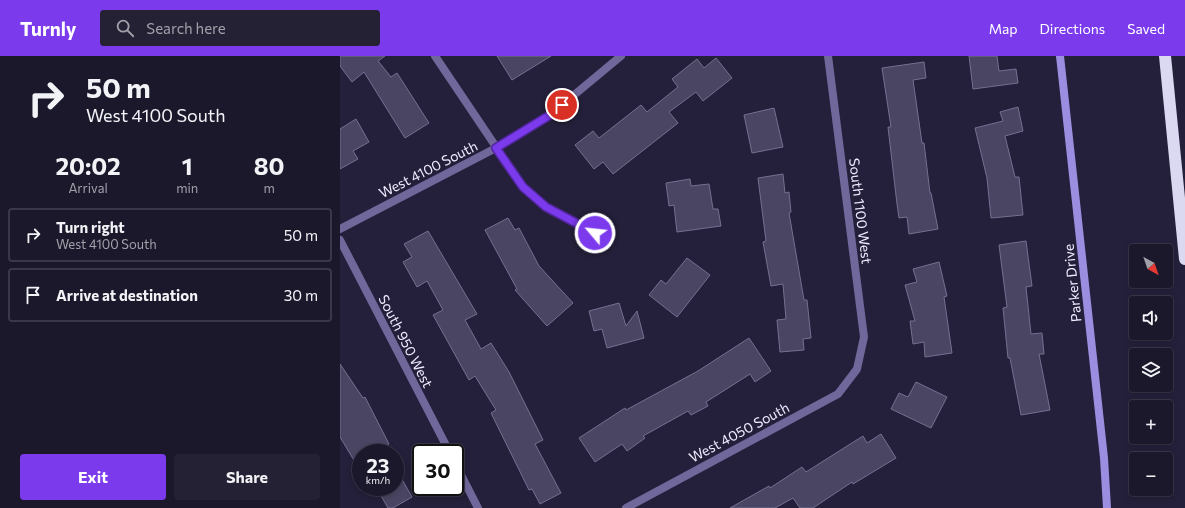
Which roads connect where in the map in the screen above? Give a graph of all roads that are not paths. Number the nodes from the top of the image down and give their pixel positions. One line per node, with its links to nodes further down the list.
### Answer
1 (435, 56): 6 (street)
2 (621, 56): 6 (street, West 4100 South)
3 (828, 56): 11 (street, South 1100 West)
4 (1060, 56): 16 (street, Parker Drive)
5 (1165, 56): 10 (highway)
6 (496, 148): 7 (street, West 4100 South); 9 (street)
7 (340, 229)
8 (340, 240): 12 (street, South 950 West)
9 (607, 240)
10 (1185, 259)
11 (857, 369): 15 (street, West 4050 South)
12 (445, 444)
13 (464, 481): 14 (street)
14 (478, 508)
15 (626, 508)
16 (1106, 508)

